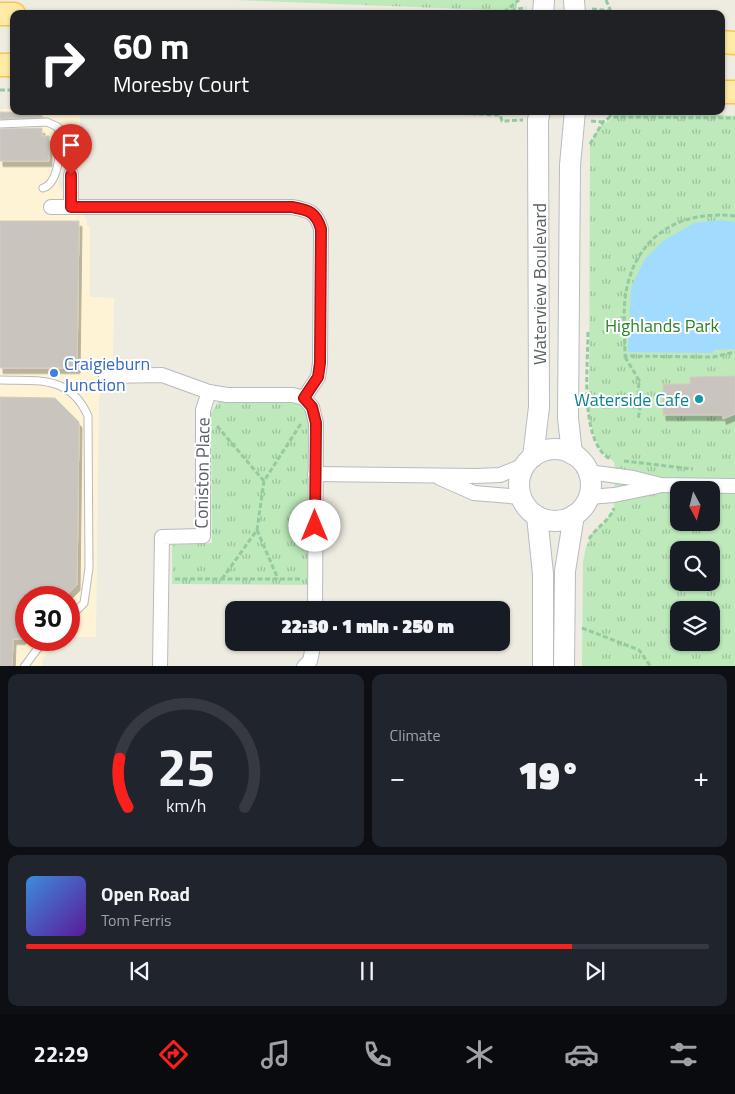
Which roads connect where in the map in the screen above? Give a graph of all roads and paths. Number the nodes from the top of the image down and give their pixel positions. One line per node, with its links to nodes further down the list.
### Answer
1 (519, 0): 2 (path)
2 (508, 10)
3 (500, 115): 5 (path)
4 (575, 115): 8 (path); 25 (street, Waterview Boulevard)
5 (539, 116): 26 (street, Waterview Boulevard)
6 (610, 117): 7 (path); 8 (path)
7 (735, 118)
8 (603, 122): 10 (path)
9 (0, 124): 12 (lane)
10 (590, 153)
11 (71, 175): 14 (street)
12 (43, 188)
13 (51, 207): 14 (street)
14 (71, 207): 22 (street)
15 (735, 216): 18 (path)
16 (588, 324): 27 (path)
17 (735, 352): 18 (path)
18 (625, 356): 24 (path)
19 (106, 376): 21 (street)
20 (0, 380): 47 (lane)
21 (209, 392): 22 (street); 23 (street, Coniston Place)
22 (308, 403): 30 (street); 32 (path)
23 (203, 410): 32 (path); 42 (street, Coniston Place)
24 (638, 419)
25 (572, 454): 26 (street); 29 (street)
26 (529, 461): 31 (street); 37 (street)
27 (614, 469): 28 (path); 29 (street); 33 (street)
28 (702, 471)
29 (588, 472): 36 (street)
30 (315, 474): 31 (street); 45 (street)
31 (432, 475): 37 (street)
32 (264, 481): 40 (path)
33 (661, 485): 34 (street); 35 (street)
34 (735, 486)
35 (614, 495): 36 (street); 41 (path)
36 (588, 497): 38 (street)
37 (521, 498): 39 (street)
38 (574, 515): 39 (street); 55 (street)
39 (536, 516): 54 (street)
40 (257, 530): 43 (path); 44 (path)
41 (586, 548)
42 (162, 579): 43 (path); 53 (street, Coniston Place)
43 (222, 579): 44 (path)
44 (278, 579): 45 (path)
45 (315, 579): 46 (street)
46 (314, 601)
47 (80, 607)
48 (582, 620): 56 (path)
49 (36, 651): 52 (lane)
50 (313, 651): 51 (street)
51 (311, 665)
52 (24, 666)
53 (160, 666)
54 (542, 666)
55 (564, 666)
56 (650, 666)

